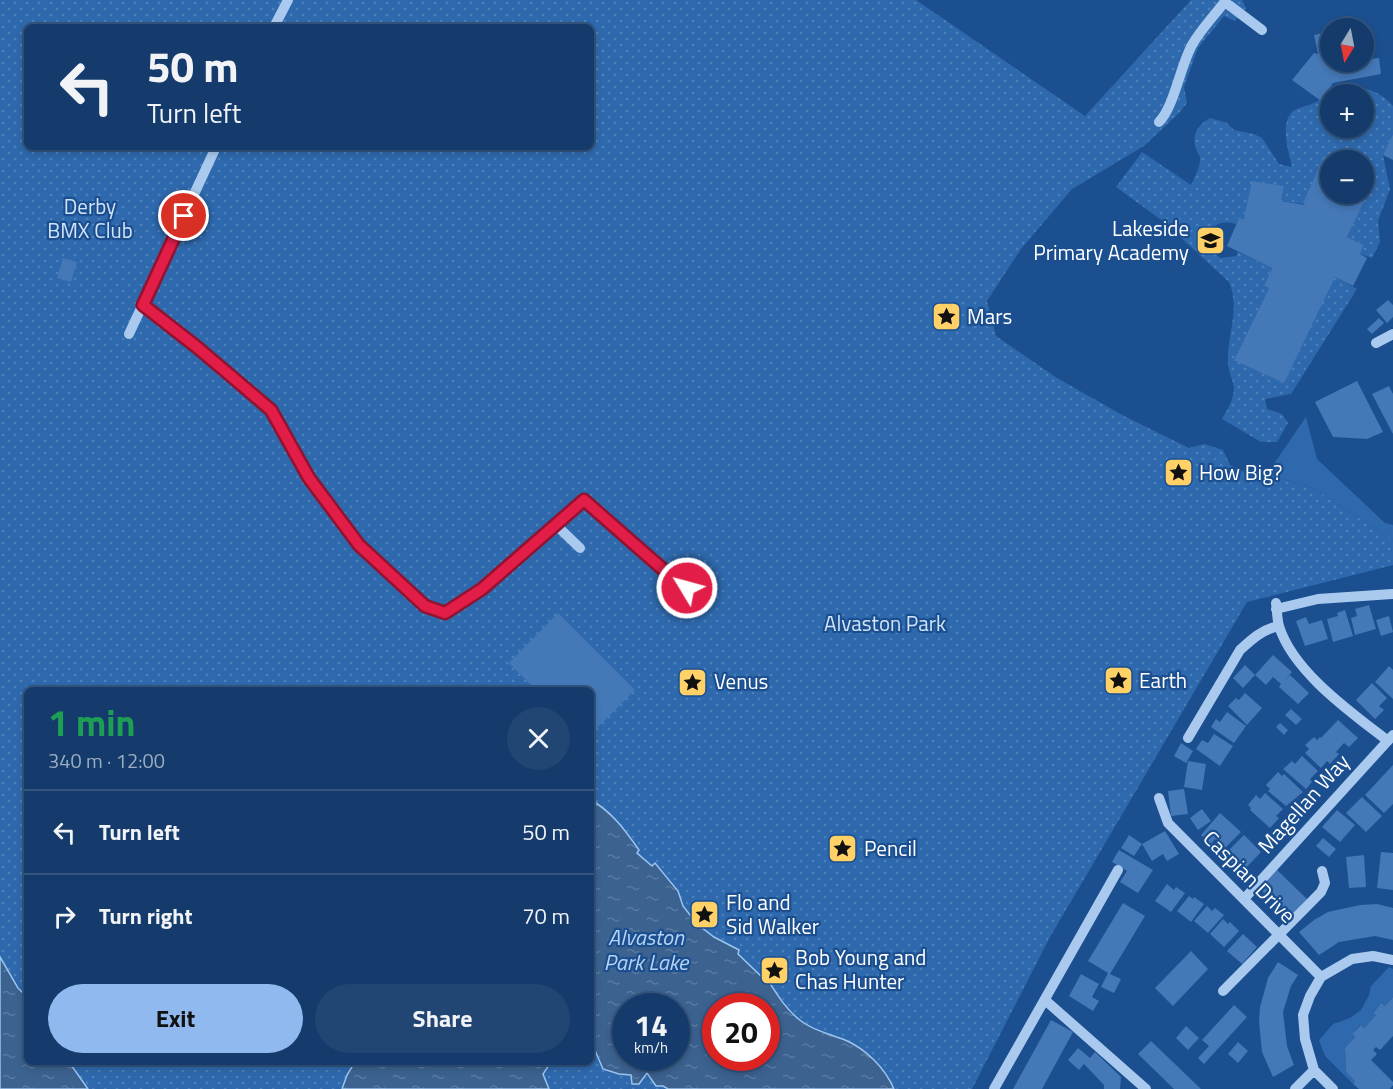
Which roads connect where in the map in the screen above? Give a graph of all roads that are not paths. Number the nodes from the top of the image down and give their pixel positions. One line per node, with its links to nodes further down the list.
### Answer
1 (288, 0): 3 (street)
2 (1226, 1): 4 (street); 5 (street)
3 (276, 24)
4 (1262, 30)
5 (1159, 122)
6 (215, 150): 7 (street)
7 (143, 305): 8 (street); 11 (street)
8 (129, 334)
9 (1393, 334): 10 (street)
10 (1376, 343)
11 (556, 525): 12 (street); 13 (street)
12 (580, 548)
13 (687, 588)
14 (1392, 594): 15 (street)
15 (1279, 626): 16 (street); 17 (street)
16 (1188, 738)
17 (1391, 738): 21 (street, Magellan Way)
18 (1159, 798): 21 (street, Caspian Drive)
19 (1118, 870): 26 (street)
20 (1322, 871): 22 (street)
21 (1244, 899): 22 (street, Caspian Drive)
22 (1279, 935): 24 (street, Caspian Drive); 25 (street)
23 (1393, 960): 24 (street)
24 (1321, 977): 27 (street)
25 (1223, 991)
26 (1045, 1000): 28 (street); 29 (street)
27 (1314, 1070): 30 (street); 31 (street)
28 (994, 1089)
29 (1146, 1089)
30 (1295, 1089)
31 (1333, 1089)

